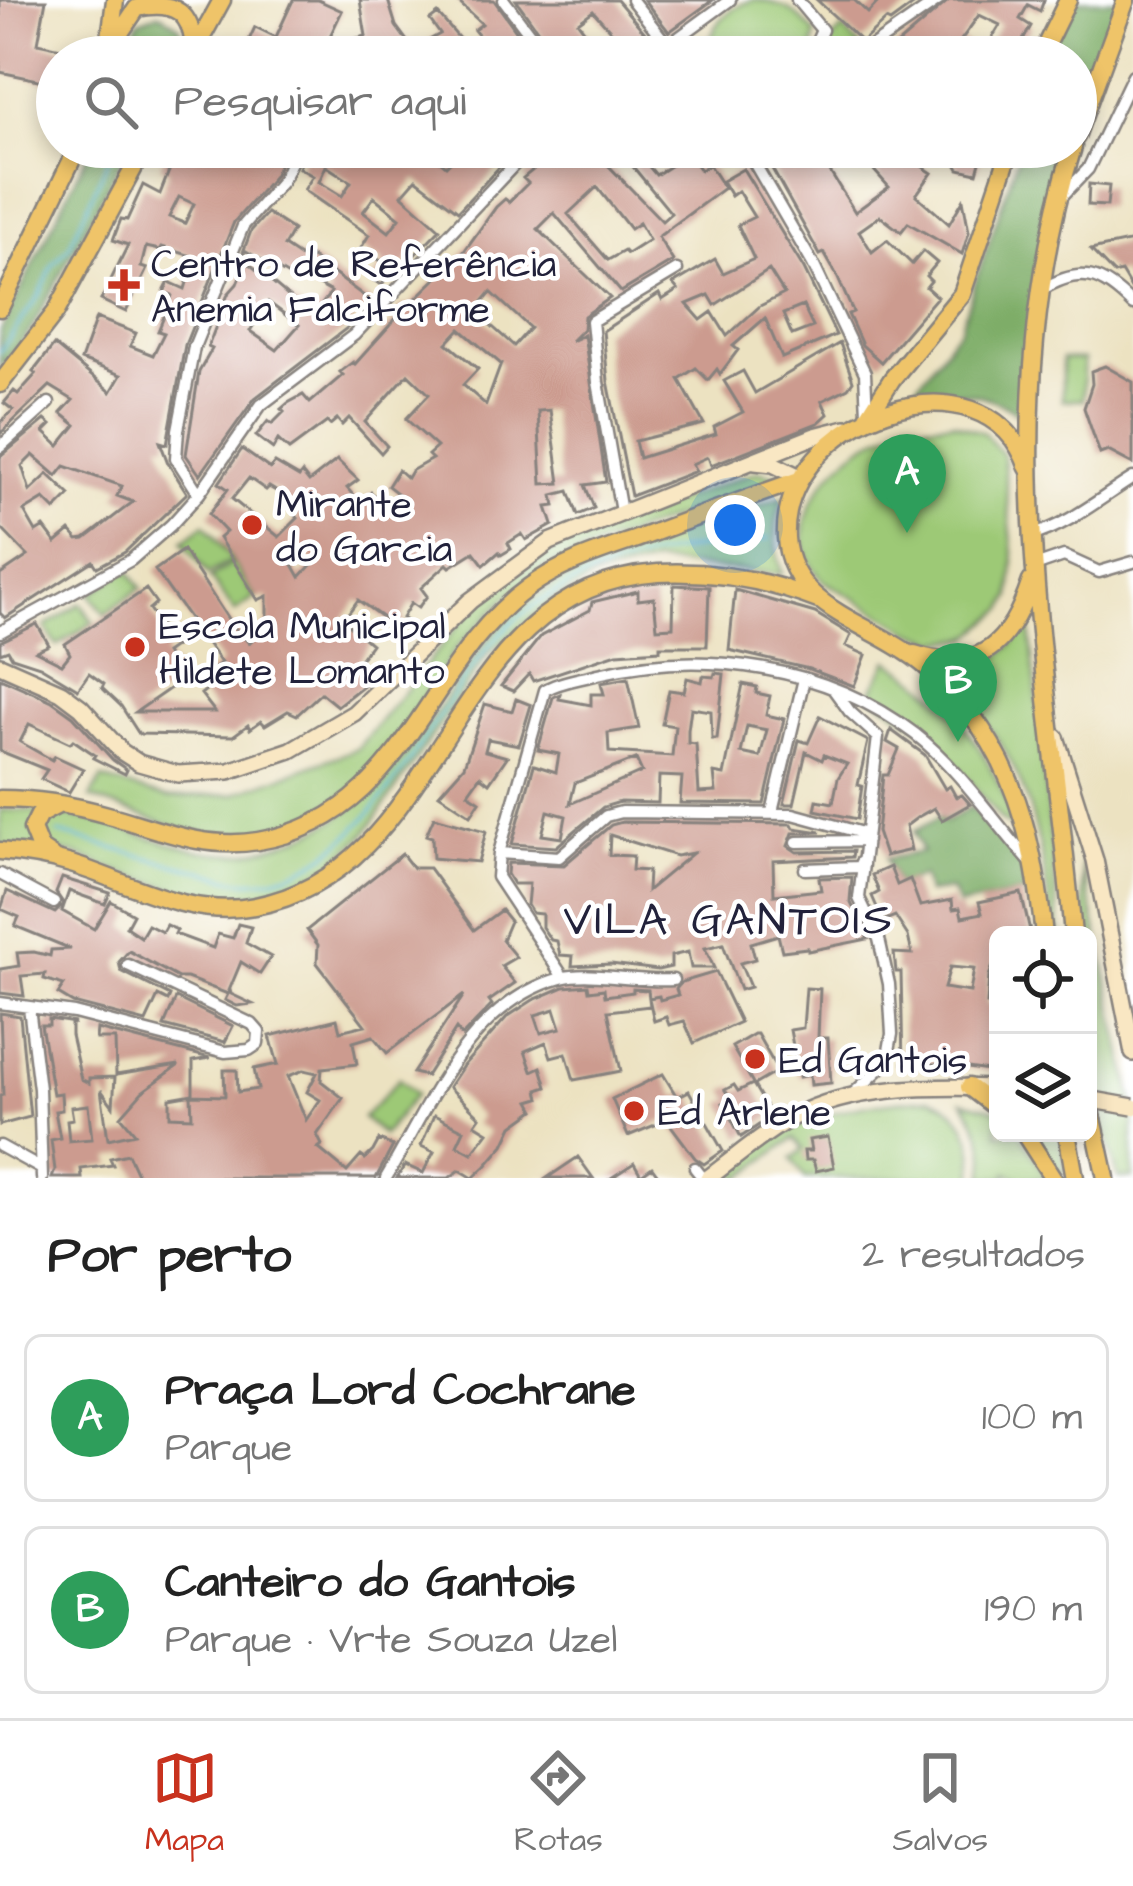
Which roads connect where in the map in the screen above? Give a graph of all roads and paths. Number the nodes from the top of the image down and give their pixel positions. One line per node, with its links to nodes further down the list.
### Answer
1 (115, 0): 11 (main road)
2 (222, 0): 14 (main road)
3 (504, 0): 15 (street)
4 (632, 0): 16 (street)
5 (730, 0): 17 (street)
6 (797, 0): 18 (street)
7 (939, 0): 19 (street)
8 (1056, 0): 20 (main road)
9 (1069, 0): 21 (main road)
10 (1126, 0): 23 (main road)
11 (110, 36)
12 (117, 36): 13 (main road)
13 (192, 36)
14 (202, 36)
15 (531, 36)
16 (665, 36)
17 (679, 36)
18 (819, 36)
19 (887, 36)
20 (1046, 36)
21 (1051, 36)
22 (1133, 75): 24 (street)
23 (1097, 79)
24 (1097, 151)
25 (68, 168): 37 (main road)
26 (134, 168): 38 (main road)
27 (288, 168): 47 (street)
28 (511, 168): 47 (street)
29 (757, 168): 40 (street)
30 (1004, 168): 40 (main road)
31 (1067, 168): 33 (main road)
32 (1089, 168): 33 (street)
33 (1057, 201): 35 (main road)
34 (677, 271): 48 (street)
35 (1041, 290): 36 (street); 44 (main road)
36 (1133, 305)
37 (0, 308)
38 (0, 383)
39 (49, 403): 42 (street)
40 (866, 420): 41 (main road); 44 (main road)
41 (846, 428): 43 (main road); 45 (main road)
42 (0, 447)
43 (752, 461): 45 (main road); 48 (main road)
44 (1028, 468): 49 (main road)
45 (800, 478): 52 (main road); 60 (main road)
46 (1133, 478): 49 (street)
47 (199, 494): 53 (street)
48 (622, 512): 55 (main road)
49 (1030, 536): 51 (main road)
50 (1133, 562): 51 (street)
51 (1032, 571): 54 (main road); 58 (main road)
52 (818, 601): 54 (main road); 67 (main road)
53 (0, 632)
54 (908, 652): 70 (main road)
55 (0, 664)
56 (804, 679): 57 (street); 61 (street); 65 (street)
57 (834, 689): 62 (street); 70 (street)
58 (1053, 729): 66 (main road); 68 (main road)
59 (0, 800): 60 (main road)
60 (61, 804): 67 (main road)
61 (772, 812): 62 (street); 65 (street)
62 (866, 837): 63 (street); 69 (street)
63 (797, 842)
64 (0, 851): 67 (main road)
65 (499, 853): 77 (street)
66 (1066, 858): 68 (main road); 75 (main road)
67 (56, 860)
68 (1095, 860): 81 (main road)
69 (861, 862): 71 (street); 84 (street)
70 (1035, 867): 74 (main road)
71 (805, 869)
72 (0, 874): 73 (street)
73 (54, 903)
74 (1043, 926)
75 (1072, 926)
76 (128, 965): 80 (street)
77 (562, 977): 78 (street); 94 (street)
78 (673, 980)
79 (0, 1003): 80 (street)
80 (28, 1007): 92 (street)
81 (1133, 1053)
82 (969, 1087): 83 (main road); 84 (main road); 86 (main road)
83 (989, 1088)
84 (847, 1099): 93 (main road)
85 (1097, 1100): 87 (main road, bridge)
86 (989, 1102)
87 (1133, 1107)
88 (1097, 1138): 97 (main road)
89 (1030, 1142): 95 (main road)
90 (1069, 1142): 96 (main road)
91 (0, 1147): 92 (street)
92 (41, 1173)
93 (702, 1175)
94 (386, 1178)
95 (1053, 1178)
96 (1076, 1178)
97 (1106, 1178)

